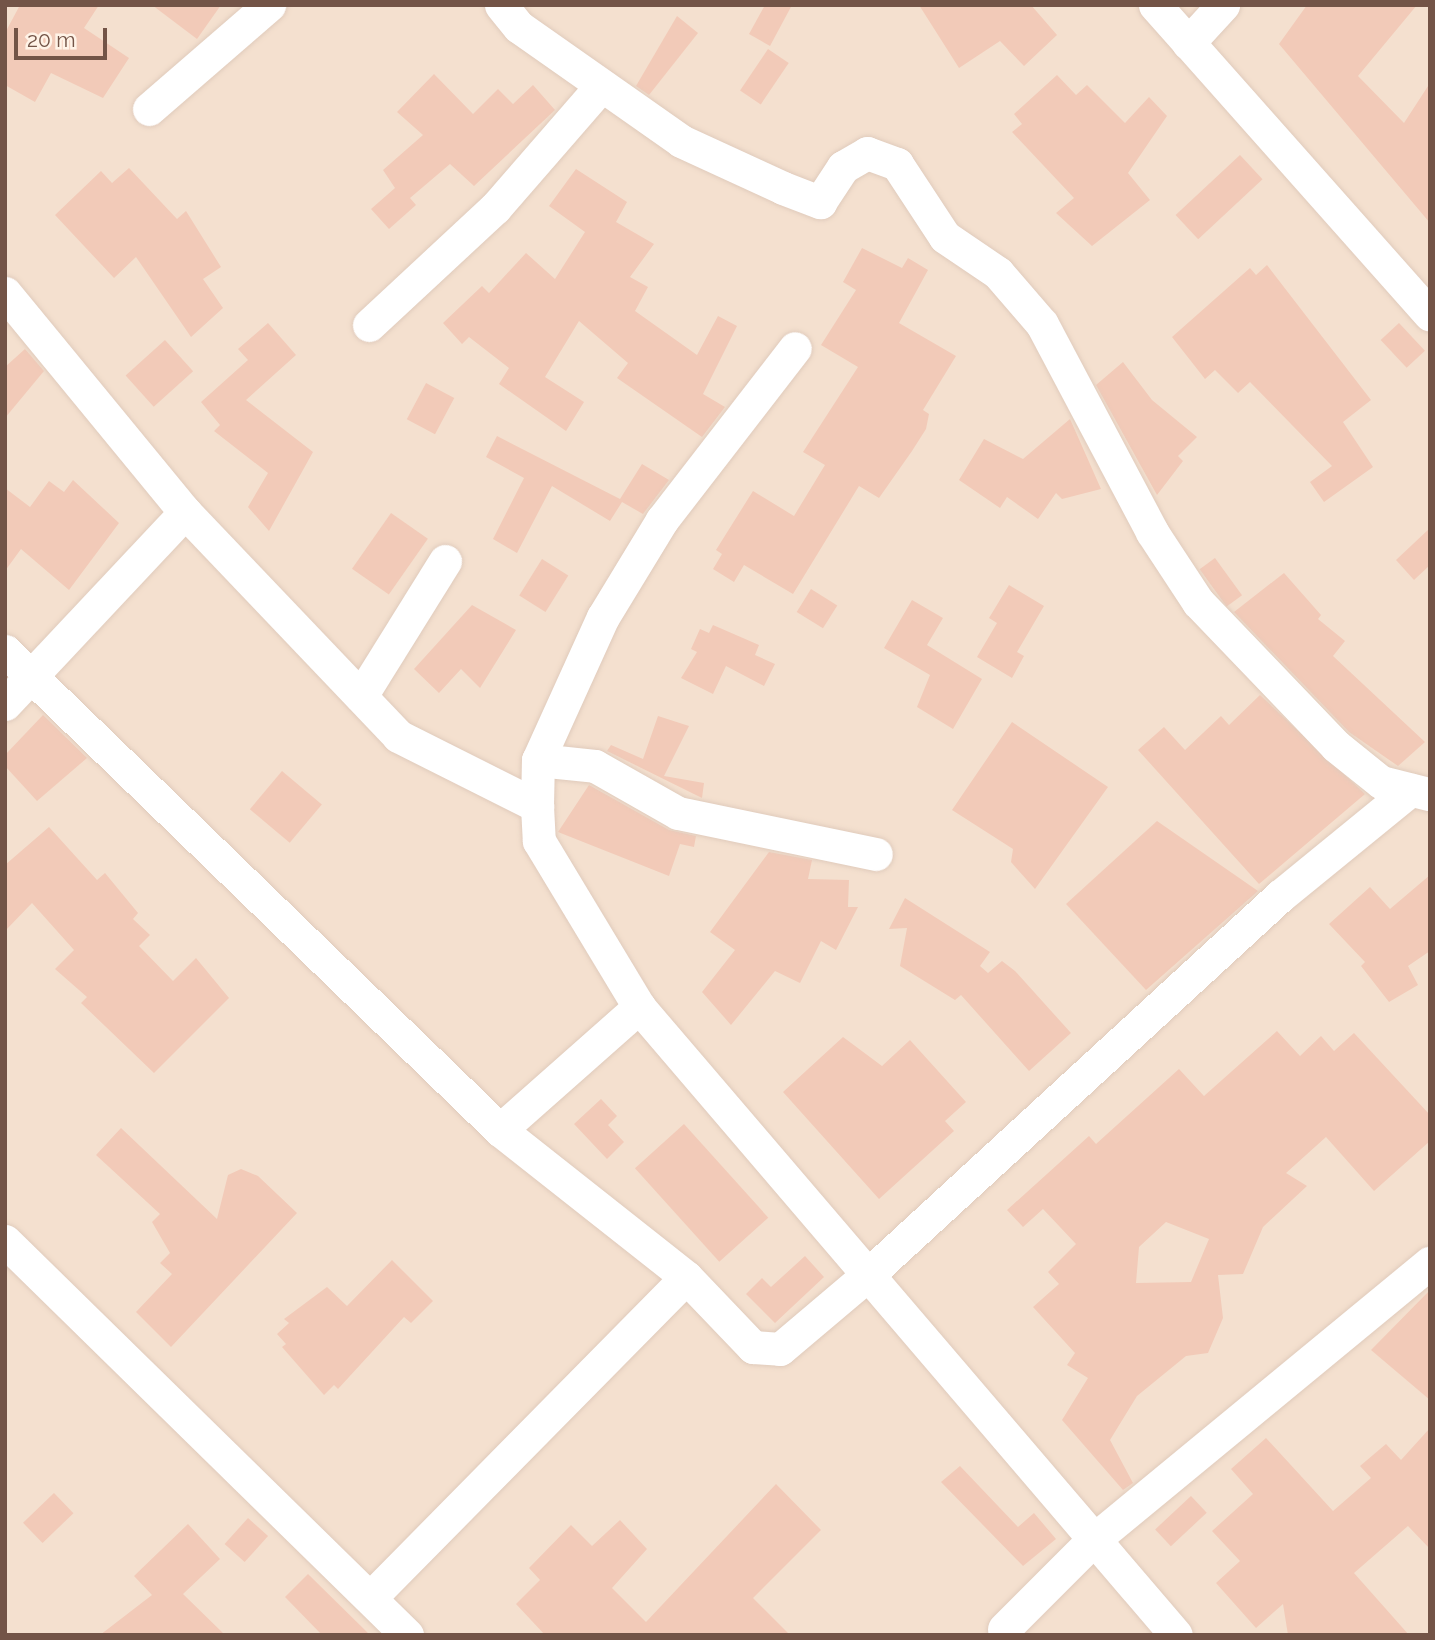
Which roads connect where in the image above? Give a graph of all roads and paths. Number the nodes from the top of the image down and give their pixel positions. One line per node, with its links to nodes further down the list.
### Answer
1 (269, 5): 7 (street)
2 (500, 5): 6 (street)
3 (1155, 5): 5 (street)
4 (1223, 5): 5 (street)
5 (1188, 43): 9 (street)
6 (601, 86): 10 (street); 19 (street)
7 (149, 109)
8 (5, 293): 12 (street)
9 (1430, 315)
10 (369, 325)
11 (795, 348): 18 (street)
12 (185, 512): 15 (street); 16 (street)
13 (445, 561): 16 (street)
14 (5, 651): 15 (street)
15 (31, 679): 17 (street); 23 (street)
16 (361, 696): 20 (street)
17 (5, 704)
18 (538, 760): 20 (street); 21 (street)
19 (1420, 792): 26 (street)
20 (537, 806): 22 (street)
21 (876, 854)
22 (639, 1007): 23 (street); 26 (street)
23 (500, 1130): 27 (street)
24 (5, 1241): 29 (street)
25 (1430, 1263): 28 (street)
26 (871, 1272): 27 (street); 28 (street)
27 (686, 1277): 29 (street)
28 (1091, 1542): 30 (street); 32 (street)
29 (370, 1598): 31 (street)
30 (1004, 1629)
31 (407, 1635)
32 (1176, 1635)

